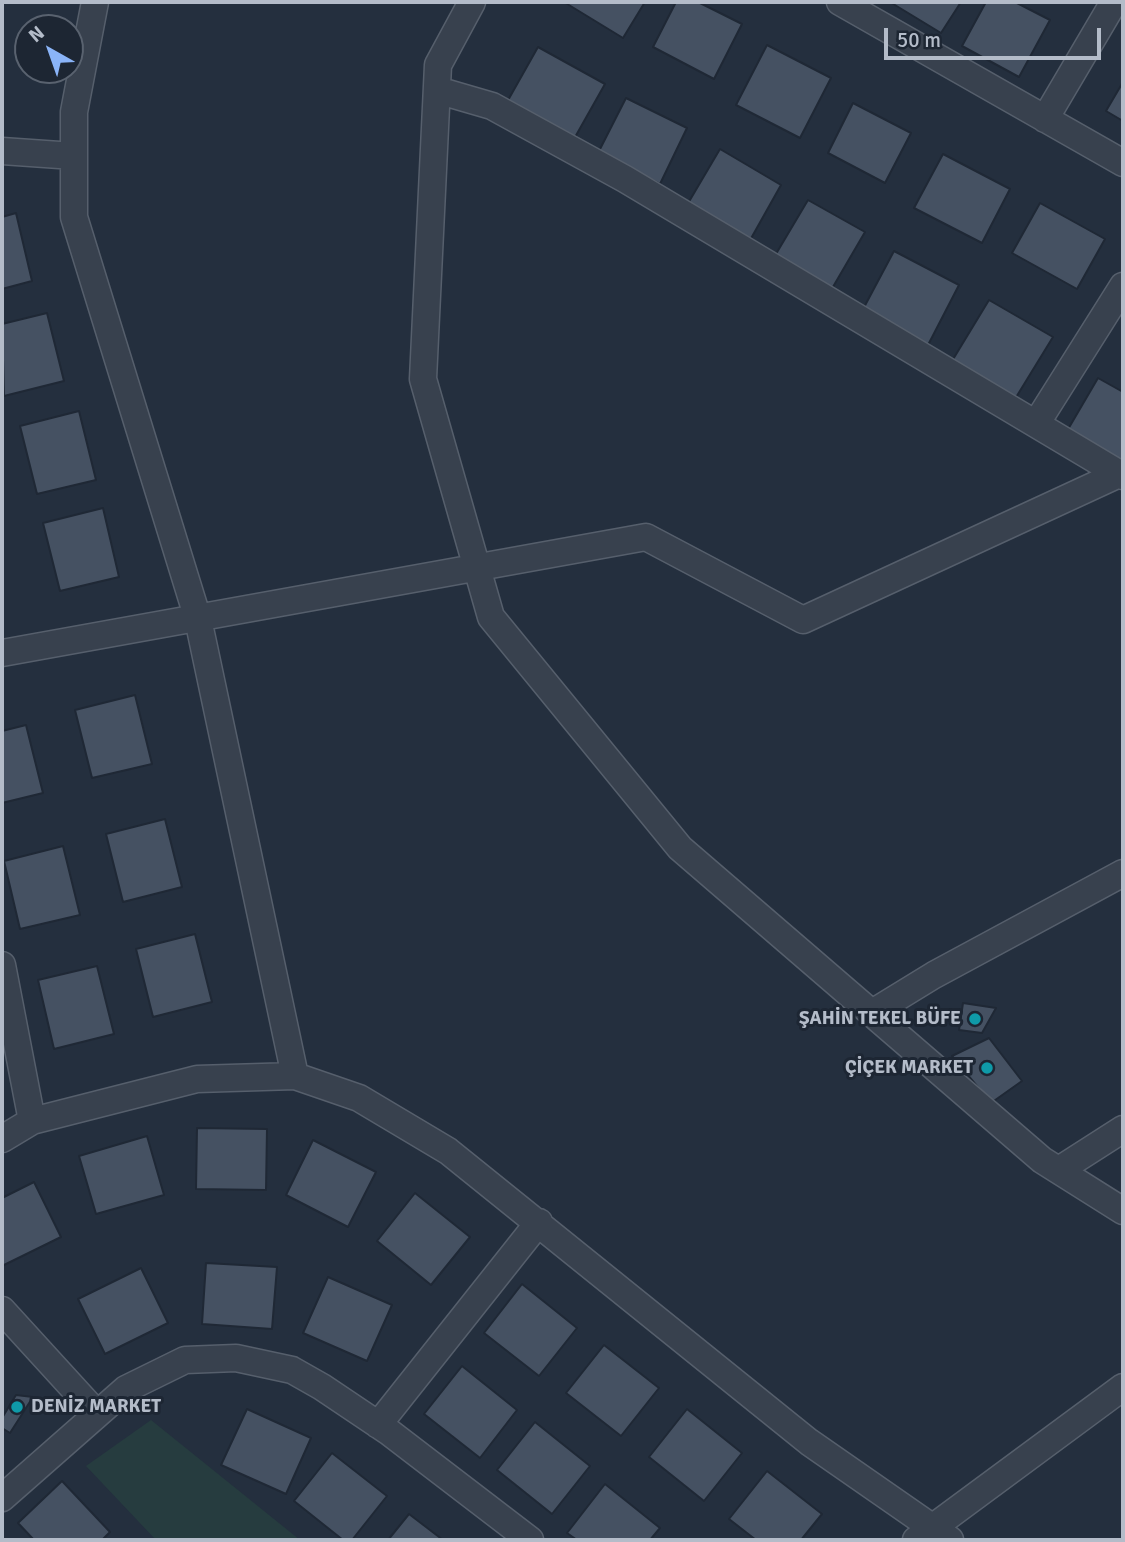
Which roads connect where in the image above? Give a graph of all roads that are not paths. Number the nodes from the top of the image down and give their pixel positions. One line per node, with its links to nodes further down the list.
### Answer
1 (95, 2): 8 (street)
2 (472, 2): 5 (street)
3 (840, 2): 6 (street)
4 (1114, 2): 6 (street)
5 (437, 90): 11 (street); 13 (street)
6 (1045, 119): 9 (street)
7 (2, 151): 8 (street)
8 (74, 156): 14 (street)
9 (1123, 163)
10 (1123, 286): 11 (street)
11 (1036, 424): 12 (street)
12 (1121, 475): 13 (street)
13 (478, 569): 14 (street); 18 (street)
14 (198, 619): 15 (street); 19 (street)
15 (2, 653)
16 (1123, 873): 18 (street)
17 (2, 965): 20 (street)
18 (872, 1013): 23 (street)
19 (295, 1076): 20 (street); 25 (street)
20 (32, 1121): 22 (street)
21 (1123, 1129): 23 (street)
22 (2, 1139)
23 (1059, 1170): 24 (street)
24 (1123, 1211)
25 (539, 1222): 29 (street); 31 (street)
26 (2, 1310): 28 (street)
27 (1123, 1387): 31 (street)
28 (97, 1415): 29 (street); 30 (street)
29 (378, 1424): 32 (street)
30 (2, 1498)
31 (933, 1536)
32 (530, 1540)

